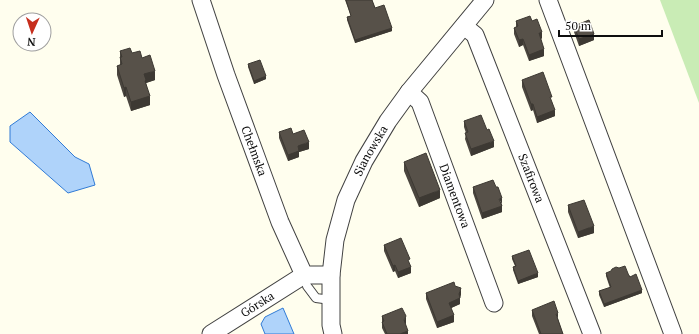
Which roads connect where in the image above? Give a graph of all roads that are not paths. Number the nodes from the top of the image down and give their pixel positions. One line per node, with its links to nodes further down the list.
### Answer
1 (201, 0): 6 (street, Chełmska)
2 (548, 0): 13 (street)
3 (482, 1): 4 (street, Sianowska)
4 (464, 26): 5 (street, Sianowska); 12 (street, Szafirowa)
5 (409, 92): 7 (street, Sianowska); 9 (street, Diamentowa)
6 (304, 275): 7 (street); 8 (lane); 10 (street, Górska)
7 (331, 275): 8 (street, Sianowska)
8 (331, 300): 11 (street, Sianowska)
9 (494, 303)
10 (211, 334)
11 (333, 334)
12 (592, 334)
13 (673, 334)

